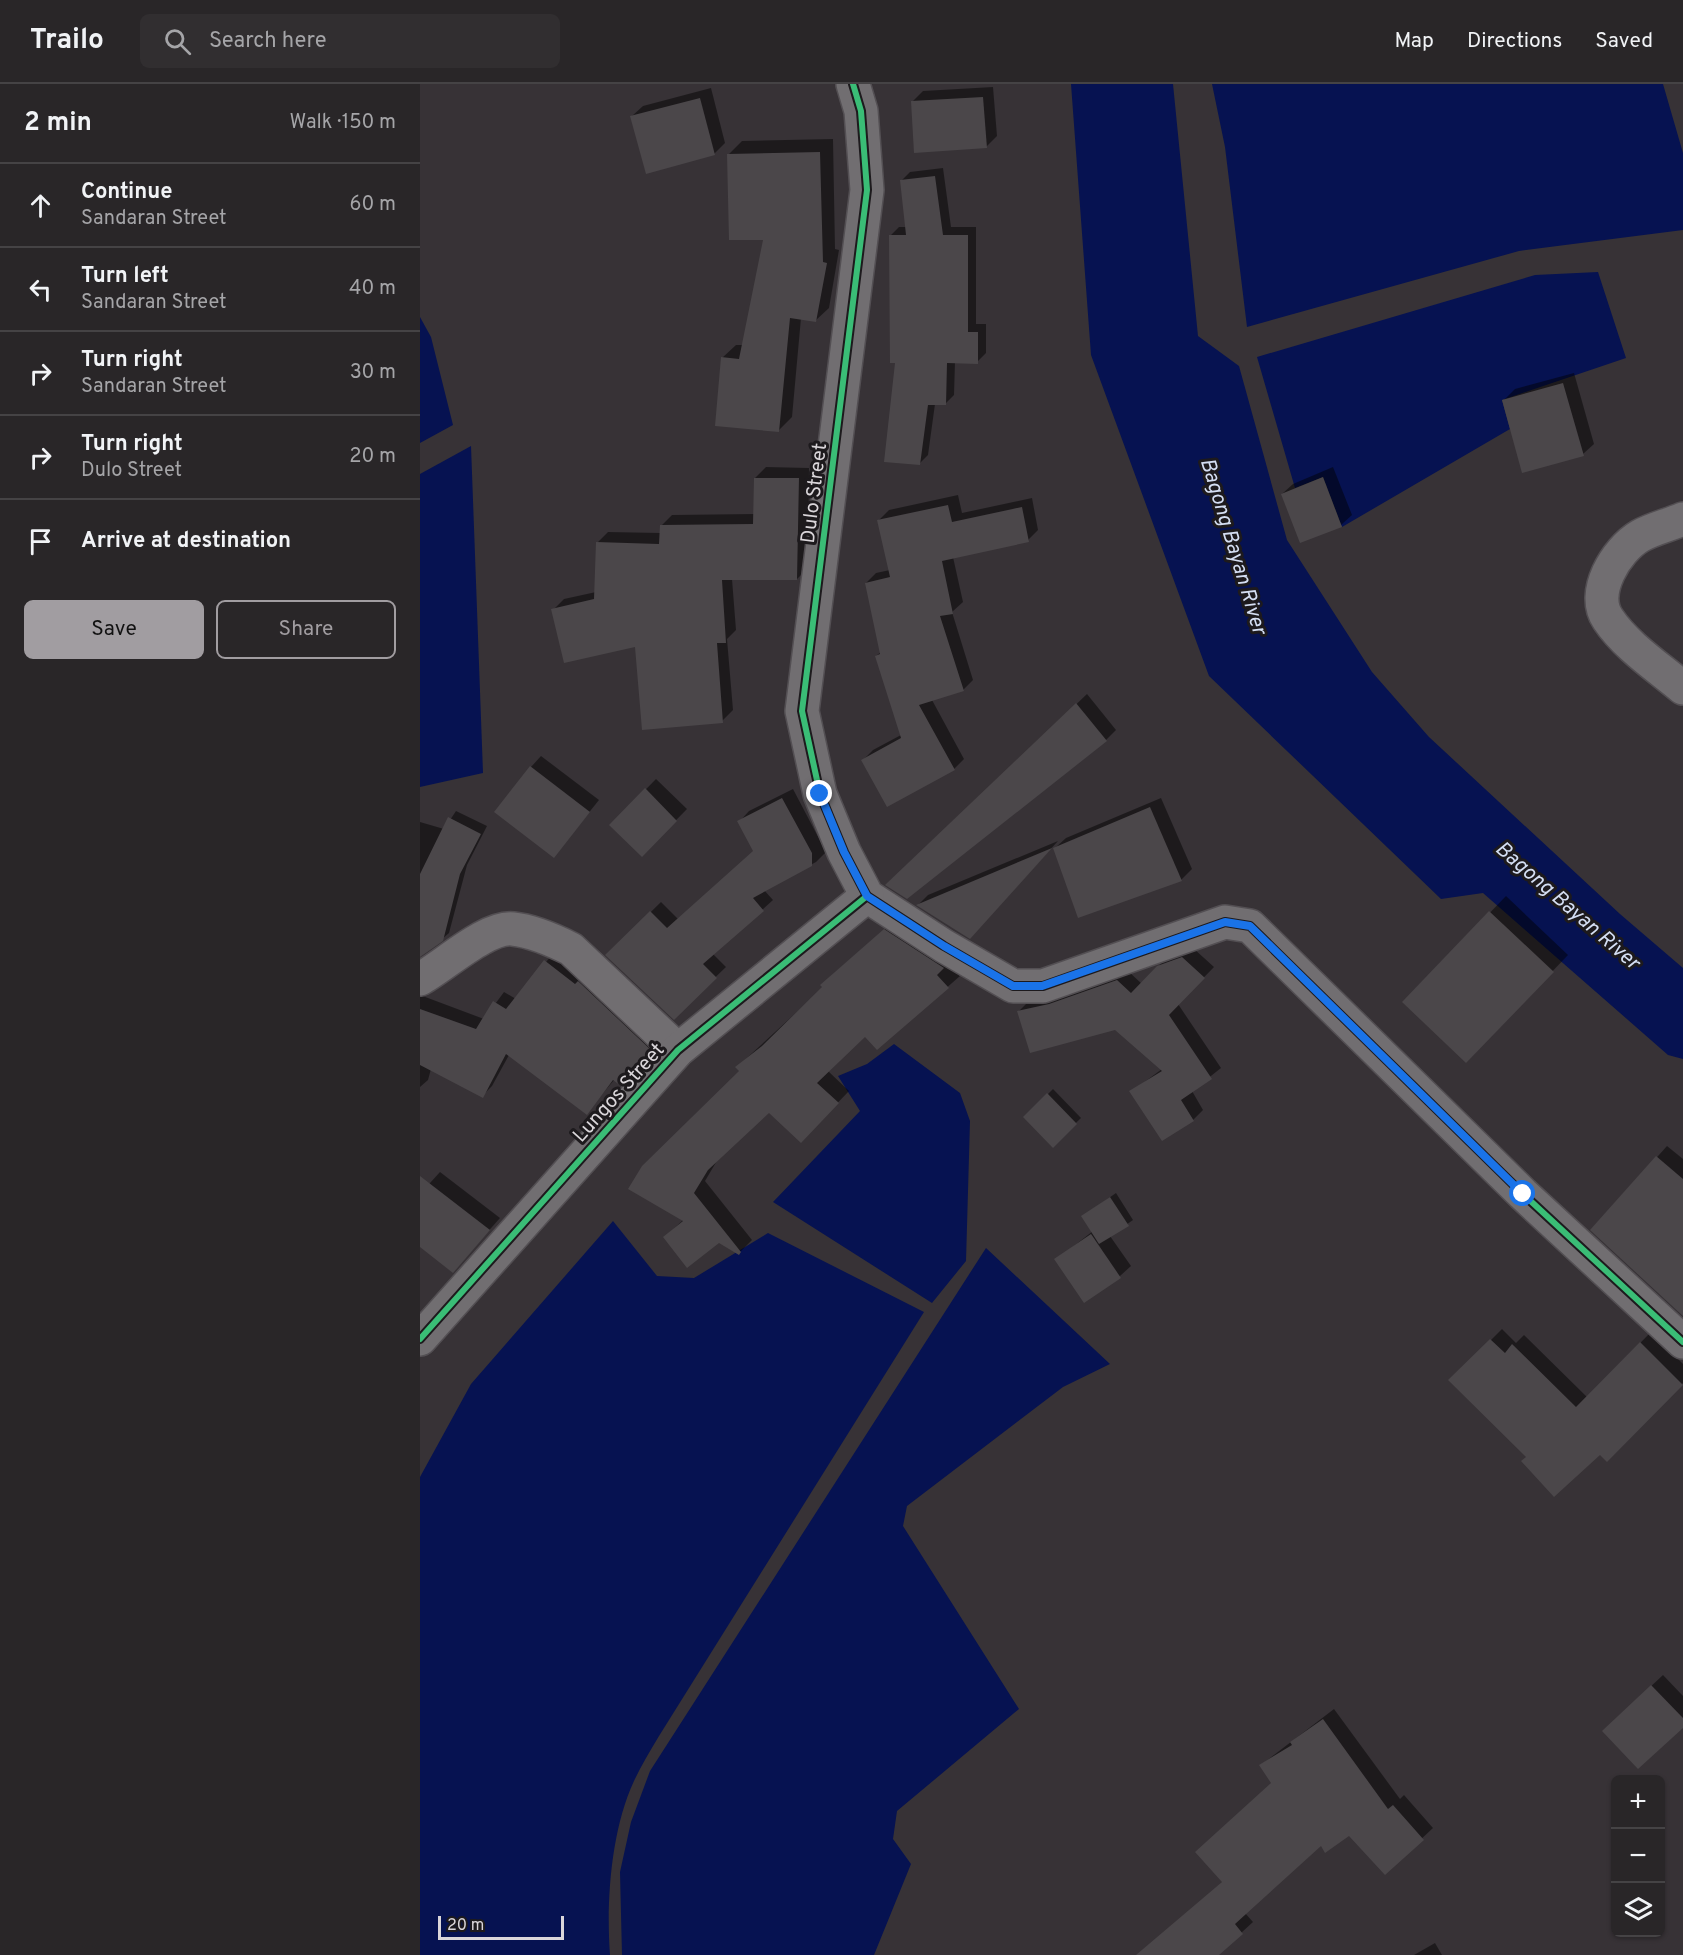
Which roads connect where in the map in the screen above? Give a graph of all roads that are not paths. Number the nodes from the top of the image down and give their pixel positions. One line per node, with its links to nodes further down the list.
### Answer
1 (854, 84): 4 (street, Dulo Street)
2 (1683, 519): 3 (street)
3 (1683, 688)
4 (867, 896): 6 (street, Lungos Street); 8 (street)
5 (420, 979): 6 (street)
6 (678, 1050): 7 (street, Lungos Street)
7 (421, 1335)
8 (1683, 1342)

